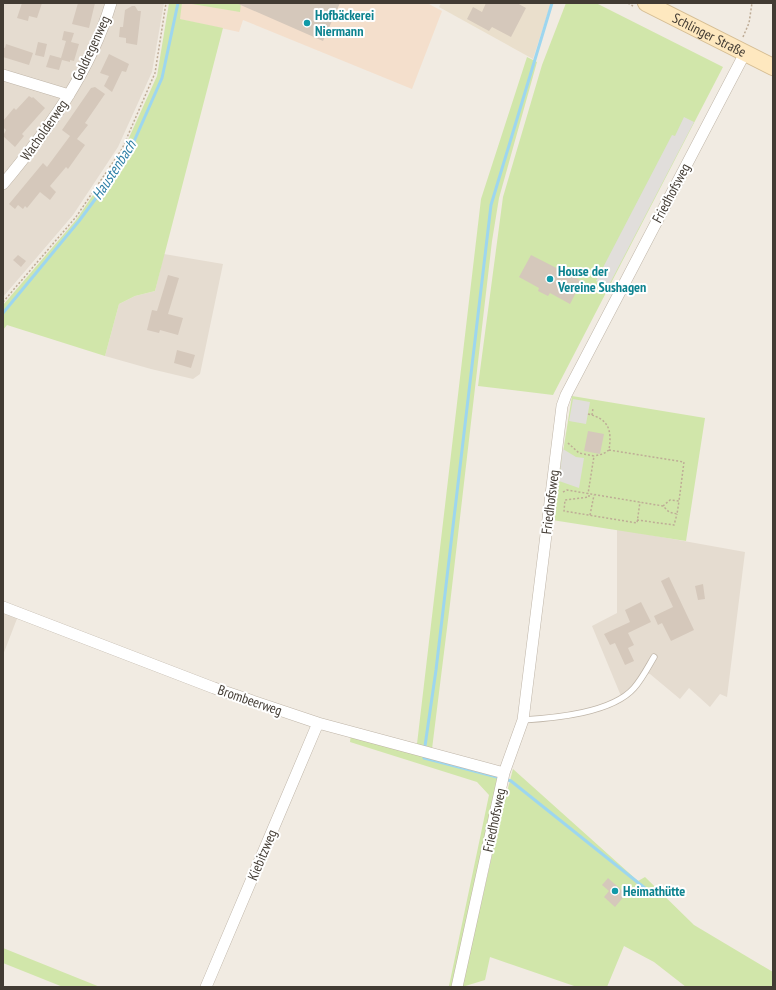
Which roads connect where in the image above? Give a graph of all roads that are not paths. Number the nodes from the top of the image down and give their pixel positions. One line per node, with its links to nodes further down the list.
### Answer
1 (111, 3): 6 (street, Goldregenweg)
2 (646, 3): 3 (street, Schlinger Straße)
3 (742, 51): 4 (street, Schlinger Straße); 10 (street, Friedhofsweg)
4 (773, 67)
5 (3, 75): 6 (street, Goldregenweg)
6 (69, 95): 7 (street, Wacholderweg)
7 (3, 184)
8 (3, 607): 11 (street, Brombeerweg)
9 (654, 657): 10 (lane)
10 (523, 720): 12 (street, Friedhofsweg)
11 (318, 723): 12 (street, Brombeerweg); 13 (street, Kiebitzweg)
12 (504, 773): 14 (street, Friedhofsweg)
13 (206, 987)
14 (457, 987)

